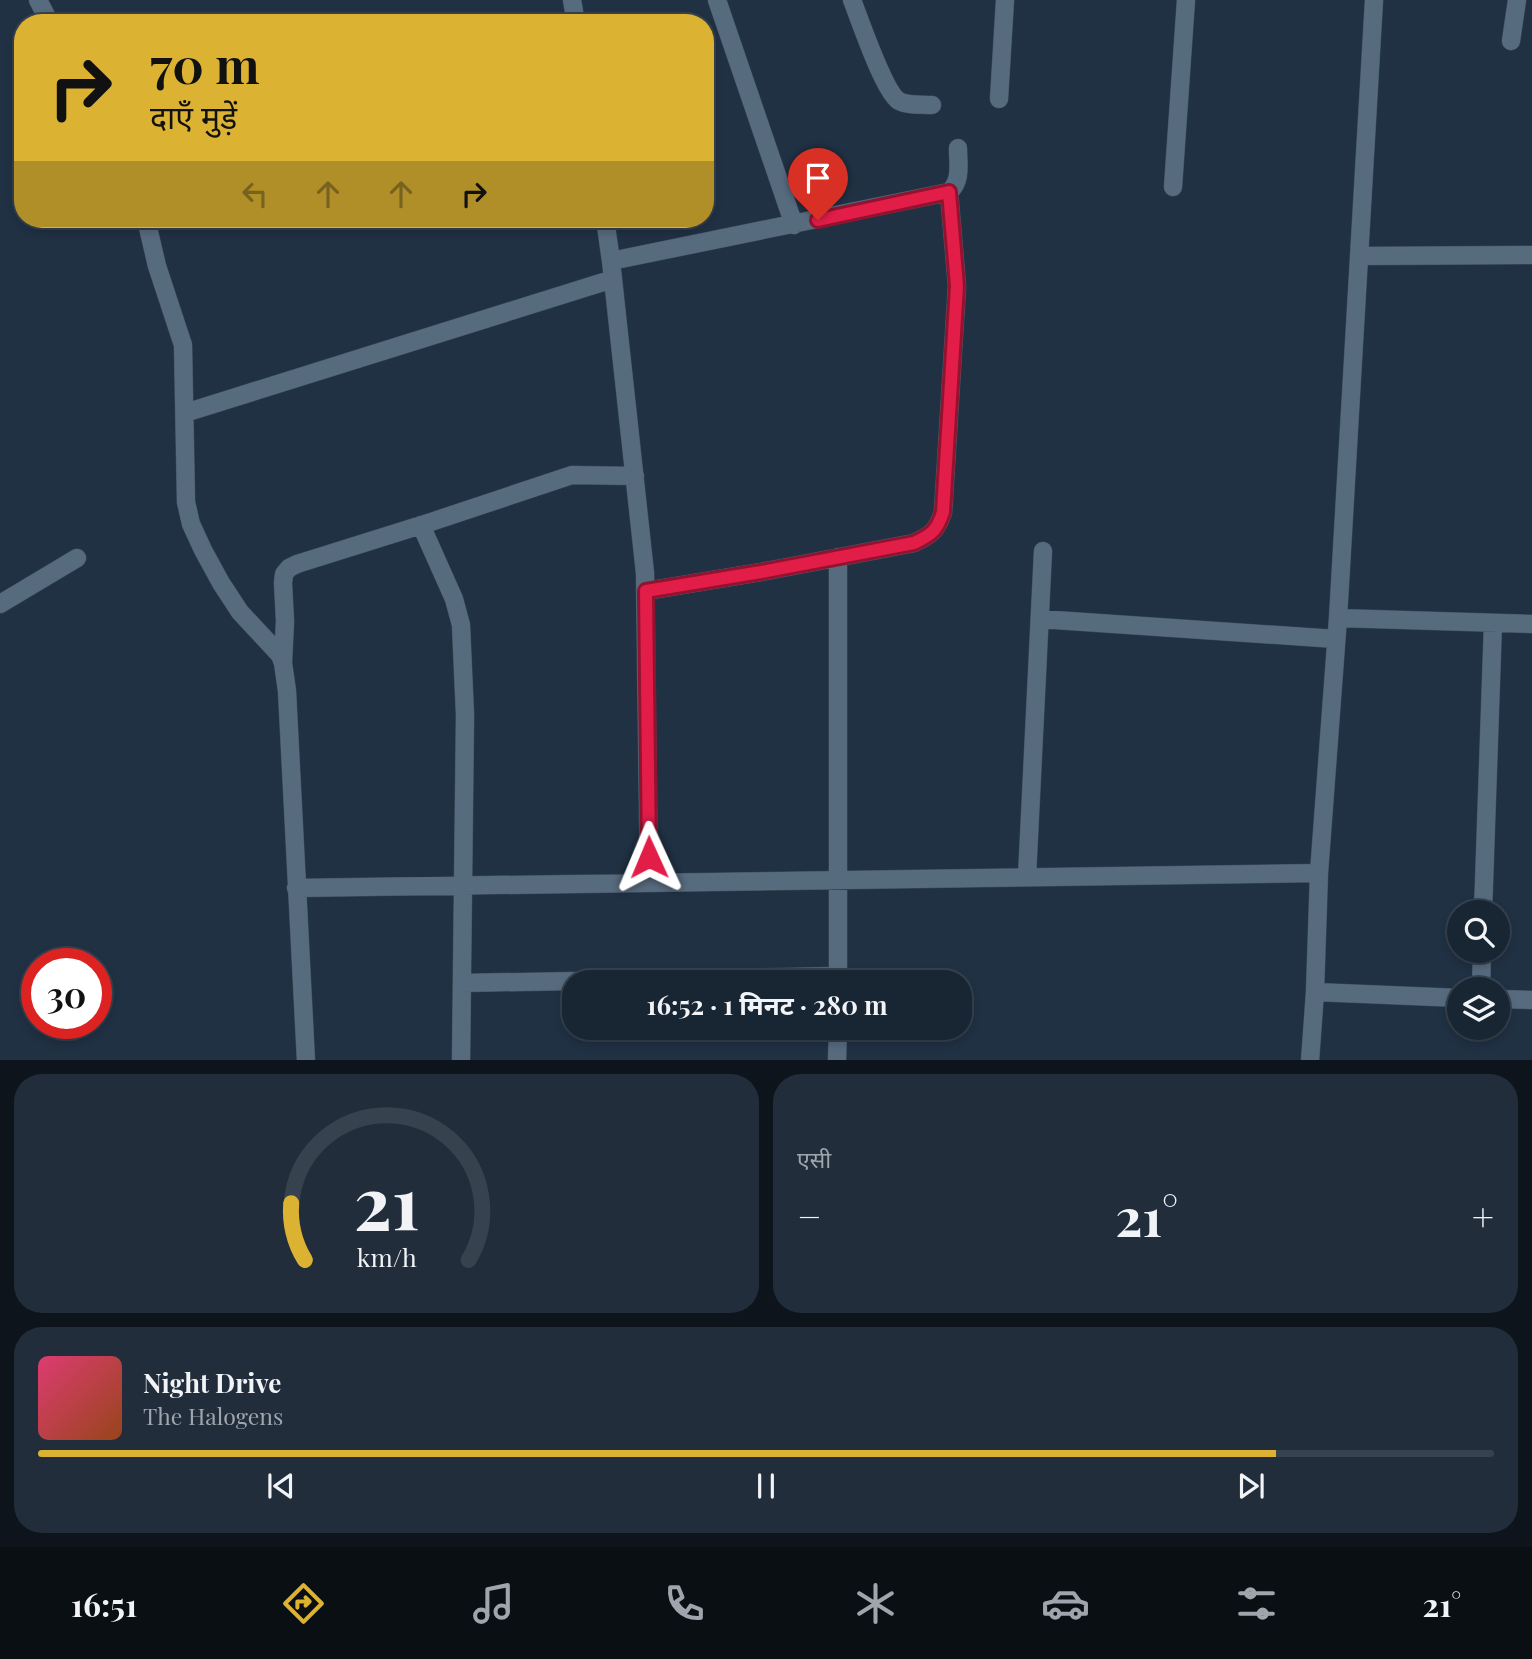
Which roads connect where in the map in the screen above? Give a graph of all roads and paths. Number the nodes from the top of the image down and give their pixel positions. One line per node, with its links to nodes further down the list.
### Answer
1 (717, 0): 13 (street)
2 (852, 0): 9 (street)
3 (1005, 0): 8 (street)
4 (1186, 0): 11 (street)
5 (1374, 0): 17 (street)
6 (1517, 0): 7 (street)
7 (1511, 41)
8 (999, 99)
9 (932, 105)
10 (958, 148): 12 (street)
11 (1173, 187)
12 (949, 192): 13 (street); 25 (street)
13 (794, 225): 18 (street)
14 (148, 228): 20 (street)
15 (606, 228): 18 (street)
16 (1532, 255): 17 (street)
17 (1359, 256): 28 (street)
18 (611, 261): 19 (street)
19 (613, 279): 20 (street); 21 (street)
20 (185, 413): 33 (street)
21 (635, 476): 22 (street); 26 (street)
22 (421, 525): 33 (street); 38 (street)
23 (1043, 551): 29 (street)
24 (77, 558): 27 (street)
25 (838, 558): 26 (street); 36 (street)
26 (646, 591): 37 (street)
27 (0, 604)
28 (1338, 618): 30 (street); 32 (street)
29 (1040, 619): 32 (street); 35 (street)
30 (1493, 622): 31 (street); 40 (street)
31 (1532, 624)
32 (1336, 639): 34 (street)
33 (283, 663): 39 (street)
34 (1319, 873): 35 (street); 44 (street)
35 (1027, 877): 36 (street)
36 (838, 880): 37 (street); 41 (street)
37 (649, 883): 38 (street)
38 (463, 886): 39 (street); 43 (street)
39 (296, 888): 49 (street)
40 (1483, 900)
41 (838, 970)
42 (562, 982): 43 (street)
43 (462, 983): 50 (street)
44 (1315, 992): 45 (street); 52 (street)
45 (1447, 997)
46 (1510, 999): 47 (street)
47 (1532, 1000)
48 (838, 1040): 51 (street)
49 (306, 1060)
50 (461, 1060)
51 (837, 1060)
52 (1310, 1060)

